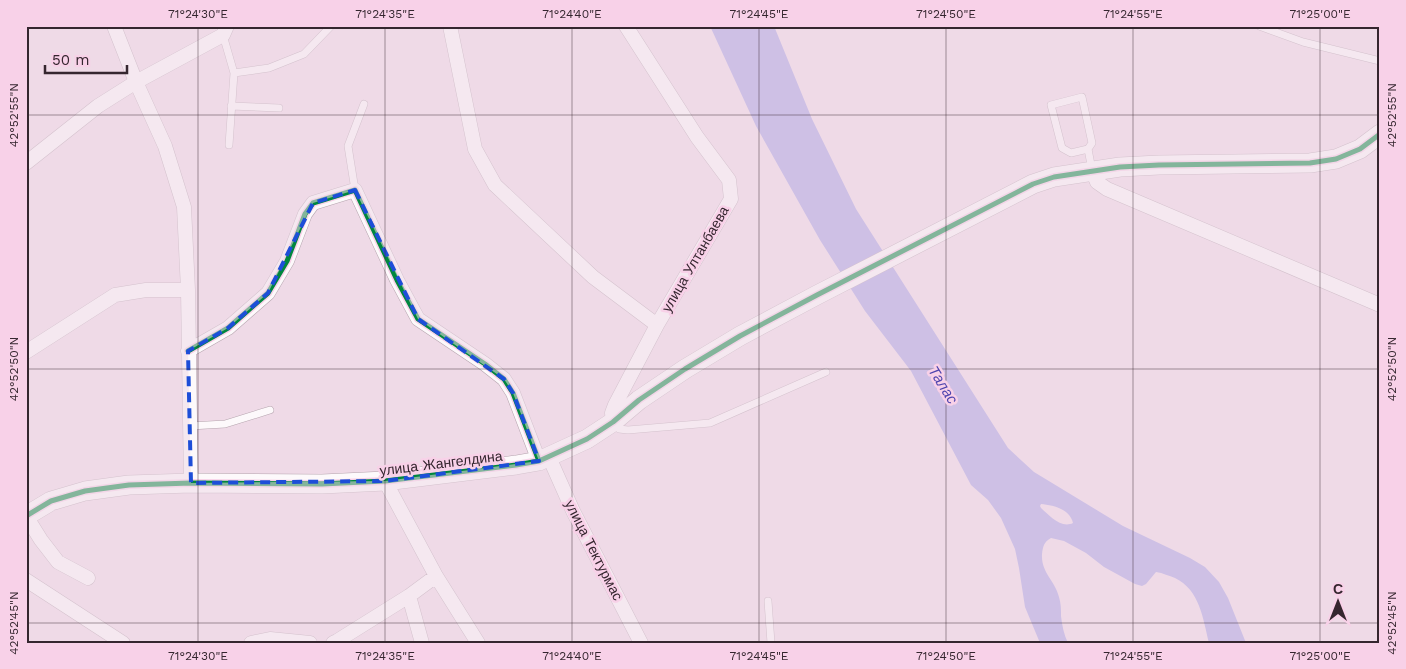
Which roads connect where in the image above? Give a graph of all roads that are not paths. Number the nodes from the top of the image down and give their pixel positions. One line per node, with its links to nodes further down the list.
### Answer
1 (114, 26): 9 (street)
2 (331, 26): 8 (lane)
3 (450, 26): 21 (street)
4 (626, 26): 21 (street, улица Ултанбаева)
5 (1259, 26): 7 (lane)
6 (225, 31): 8 (lane); 9 (street)
7 (1380, 61)
8 (234, 72): 11 (lane)
9 (136, 82): 16 (street); 19 (street)
10 (364, 104): 18 (lane)
11 (231, 106): 12 (lane); 14 (lane)
12 (279, 108)
13 (1380, 134): 17 (street, улица Жангелдина)
14 (229, 145)
15 (1088, 149): 15 (lane); 17 (lane)
16 (26, 163)
17 (1092, 170): 20 (street); 26 (street, улица Жангелдина)
18 (354, 190): 22 (street); 28 (street, улица Тектурмас)
19 (188, 290): 22 (street); 23 (street)
20 (1380, 306)
21 (657, 325): 26 (street, улица Ултанбаева)
22 (188, 351): 27 (street)
23 (26, 352)
24 (826, 372): 26 (lane)
25 (270, 410): 27 (lane)
26 (613, 422): 28 (street, улица Жангелдина)
27 (189, 426): 30 (street)
28 (544, 459): 29 (street, улица Жангелдина); 43 (street, улица Тектурмас)
29 (385, 481): 30 (street, улица Жангелдина); 32 (street)
30 (191, 483): 31 (street, улица Жангелдина)
31 (26, 516): 33 (street)
32 (436, 576): 35 (street); 42 (street)
33 (88, 578)
34 (26, 580): 37 (street)
35 (409, 596): 40 (street); 41 (street)
36 (768, 601): 44 (lane)
37 (122, 643)
38 (251, 643): 39 (street)
39 (310, 643)
40 (333, 643)
41 (422, 643)
42 (478, 643)
43 (641, 643)
44 (771, 643)

